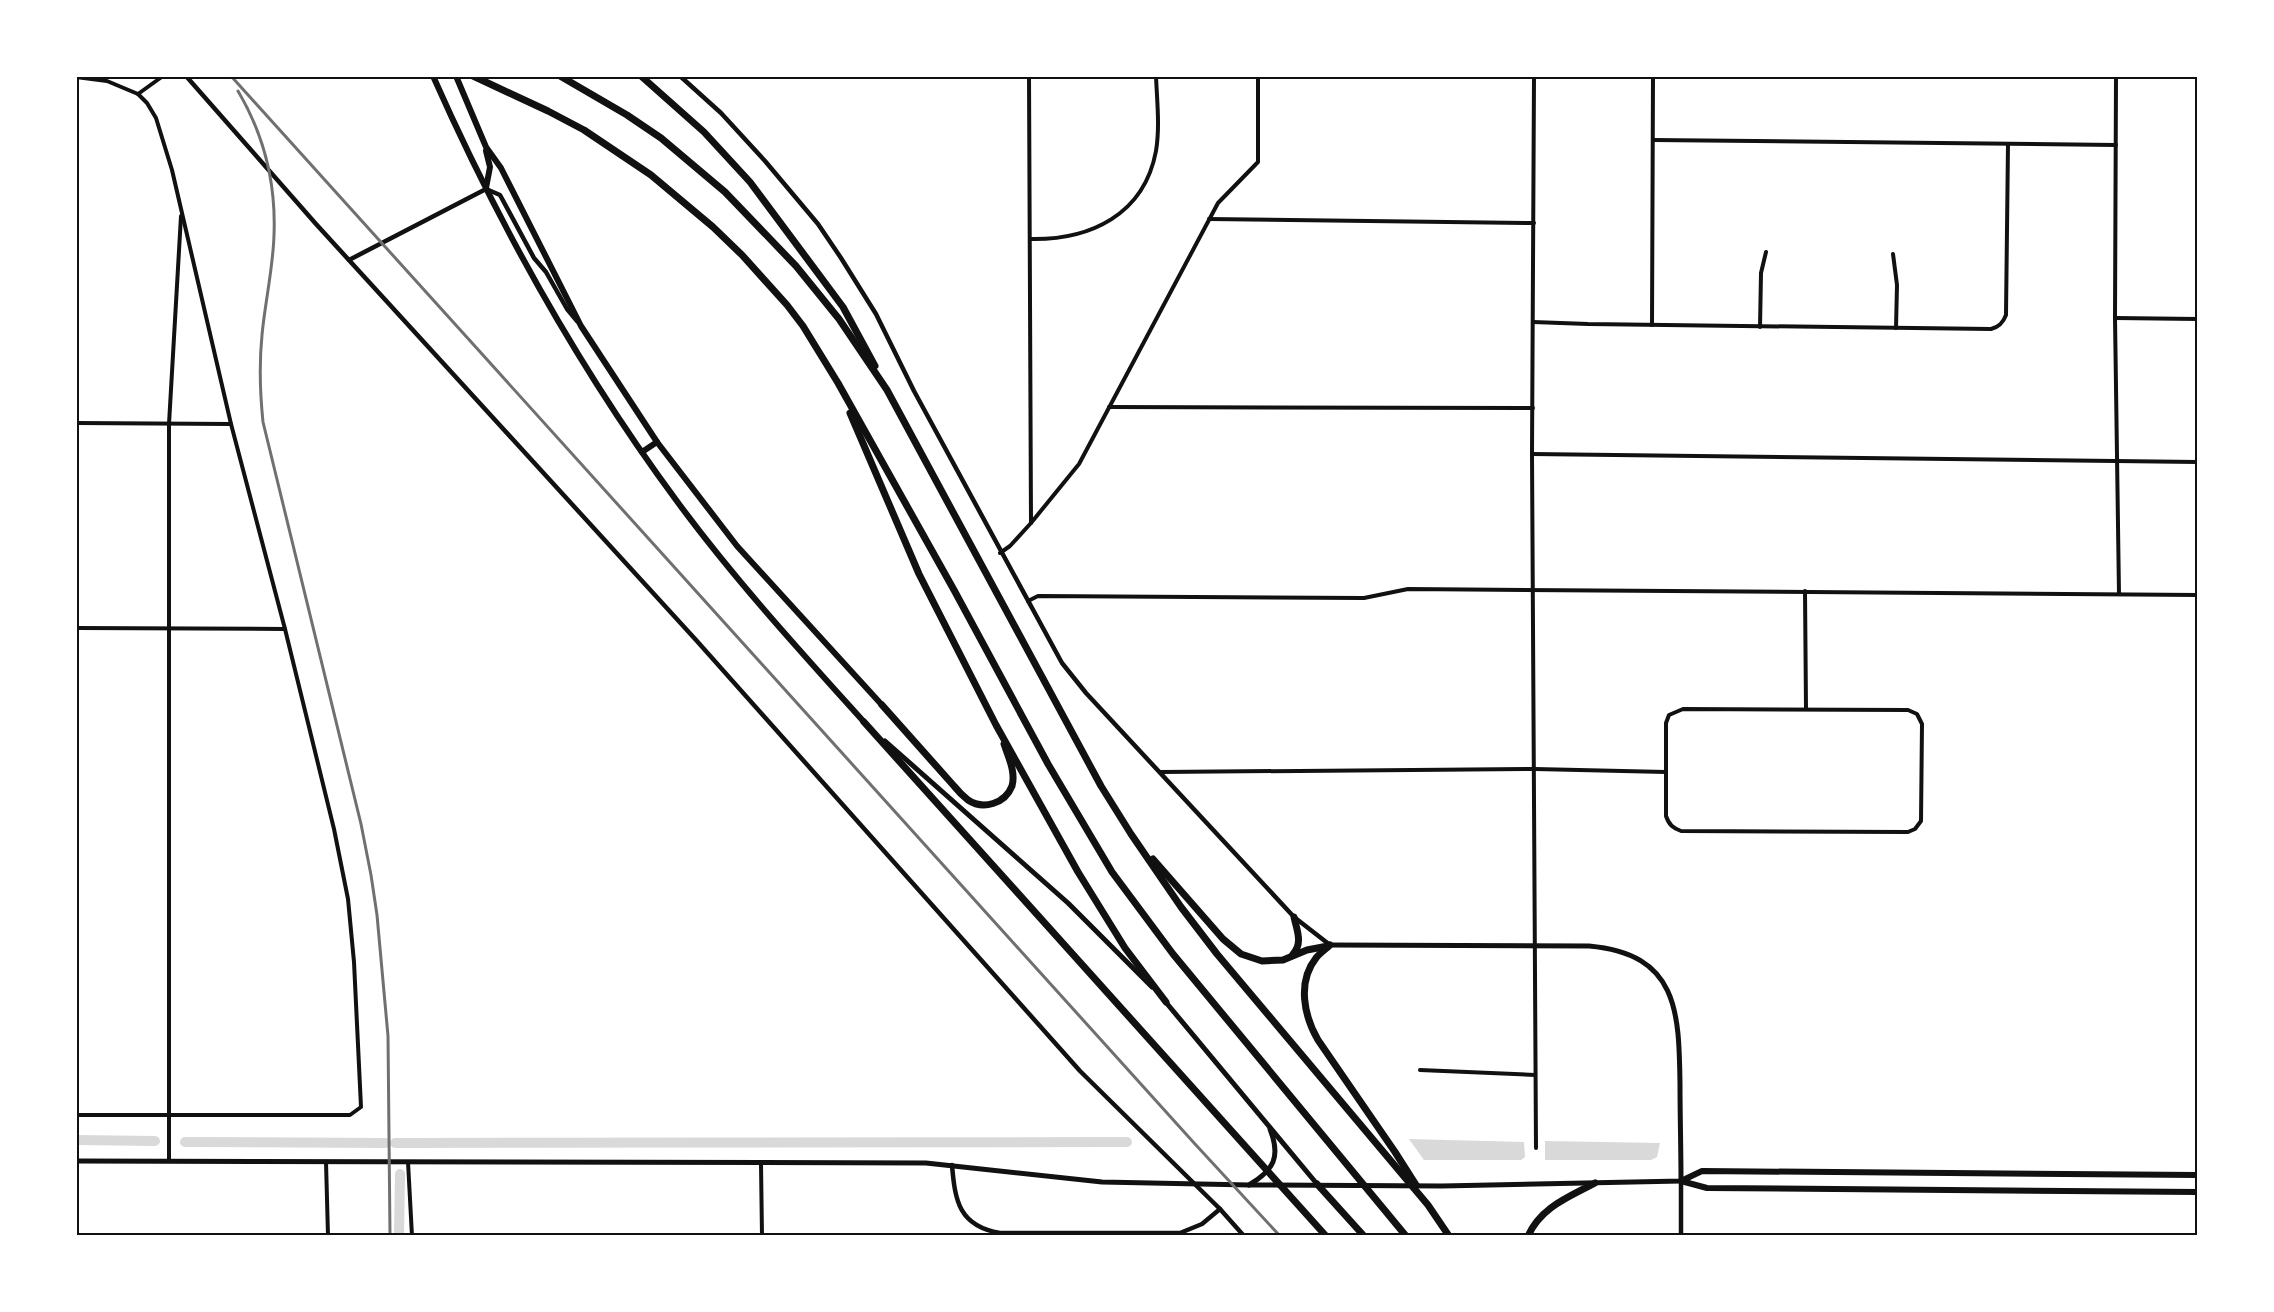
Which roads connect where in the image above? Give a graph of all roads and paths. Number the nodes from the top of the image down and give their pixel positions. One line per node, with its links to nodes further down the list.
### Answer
1 (163, 76): 16 (street)
2 (186, 76): 28 (street)
3 (433, 76): 21 (main road)
4 (456, 76): 20 (main road)
5 (473, 76): 36 (highway)
6 (560, 76): 37 (highway)
7 (640, 76): 37 (highway)
8 (680, 76): 49 (street)
9 (1029, 76): 25 (street)
10 (1156, 76): 25 (street)
11 (1258, 76): 23 (street)
12 (1534, 76): 24 (street)
13 (1653, 76): 17 (street)
14 (2116, 76): 19 (street)
15 (76, 77): 16 (street)
16 (138, 94): 22 (street)
17 (1653, 140): 18 (street); 32 (street)
18 (2008, 144): 19 (street); 35 (street)
19 (2116, 145): 29 (street)
20 (486, 147): 21 (main road); 33 (main road)
21 (486, 189): 28 (street); 33 (street); 44 (main road)
22 (182, 209): 41 (street); 42 (street)
23 (1209, 219): 24 (street); 38 (street)
24 (1534, 223): 31 (street)
25 (1031, 239): 48 (street)
26 (1766, 252): 34 (street)
27 (1893, 254): 35 (street)
28 (349, 260): 90 (street)
29 (2115, 318): 30 (street); 46 (street)
30 (2198, 319)
31 (1533, 322): 32 (street); 39 (street)
32 (1652, 325): 34 (street)
33 (581, 326): 43 (main road)
34 (1760, 327): 35 (street)
35 (1896, 328)
36 (838, 383): 61 (highway); 98 (highway)
37 (886, 390): 65 (highway)
38 (1109, 407): 39 (street); 48 (street)
39 (1533, 408): 45 (street)
40 (76, 423): 41 (street)
41 (169, 424): 42 (street); 56 (street)
42 (231, 424): 57 (street)
43 (657, 442): 44 (main road); 58 (main road)
44 (642, 452): 60 (main road)
45 (1532, 454): 46 (street); 50 (street)
46 (2117, 461): 47 (street); 52 (street)
47 (2198, 462)
48 (1031, 523): 49 (street)
49 (1000, 553): 54 (street)
50 (1534, 590): 51 (street); 54 (street); 62 (street)
51 (1805, 591): 52 (street); 59 (street)
52 (2119, 594): 53 (street)
53 (2198, 595)
54 (1027, 602): 63 (street)
55 (76, 628): 56 (street)
56 (171, 629): 57 (street); 74 (street)
57 (285, 629): 74 (street)
58 (882, 705): 61 (highway)
59 (1806, 710): 64 (street); 64 (street)
60 (864, 723): 70 (main road); 96 (highway)
61 (996, 725): 70 (highway)
62 (1535, 769): 63 (street); 64 (street); 68 (street)
63 (1161, 772): 66 (street)
64 (1666, 772)
65 (1131, 834): 69 (highway); 89 (highway)
66 (1294, 917): 67 (street); 69 (highway)
67 (1330, 945): 68 (main road); 69 (highway); 89 (highway)
68 (1536, 947): 72 (street); 84 (main road)
69 (1293, 955)
70 (1166, 1002): 75 (main road)
71 (1420, 1070): 72 (street)
72 (1535, 1074): 76 (street)
73 (76, 1114): 74 (street)
74 (170, 1115): 77 (street)
75 (1269, 1125): 86 (main road); 87 (main road)
76 (1536, 1148)
77 (170, 1160): 78 (main road); 79 (main road)
78 (76, 1161)
79 (326, 1161): 80 (main road); 92 (street)
80 (408, 1161): 81 (main road); 93 (street)
81 (761, 1164): 82 (main road); 94 (street)
82 (952, 1165): 87 (main road); 91 (street)
83 (2198, 1175): 84 (main road)
84 (1681, 1181): 85 (main road); 88 (main road); 101 (street)
85 (1595, 1183): 86 (main road); 100 (highway)
86 (1317, 1184): 87 (main road); 97 (highway)
87 (1249, 1185)
88 (2198, 1192)
89 (1428, 1205): 99 (highway)
90 (1220, 1209): 91 (street); 95 (street)
91 (1158, 1234)
92 (328, 1236)
93 (412, 1236)
94 (762, 1236)
95 (1244, 1236)
96 (1326, 1236)
97 (1364, 1236)
98 (1406, 1236)
99 (1449, 1236)
100 (1528, 1236)
101 (1681, 1236)

